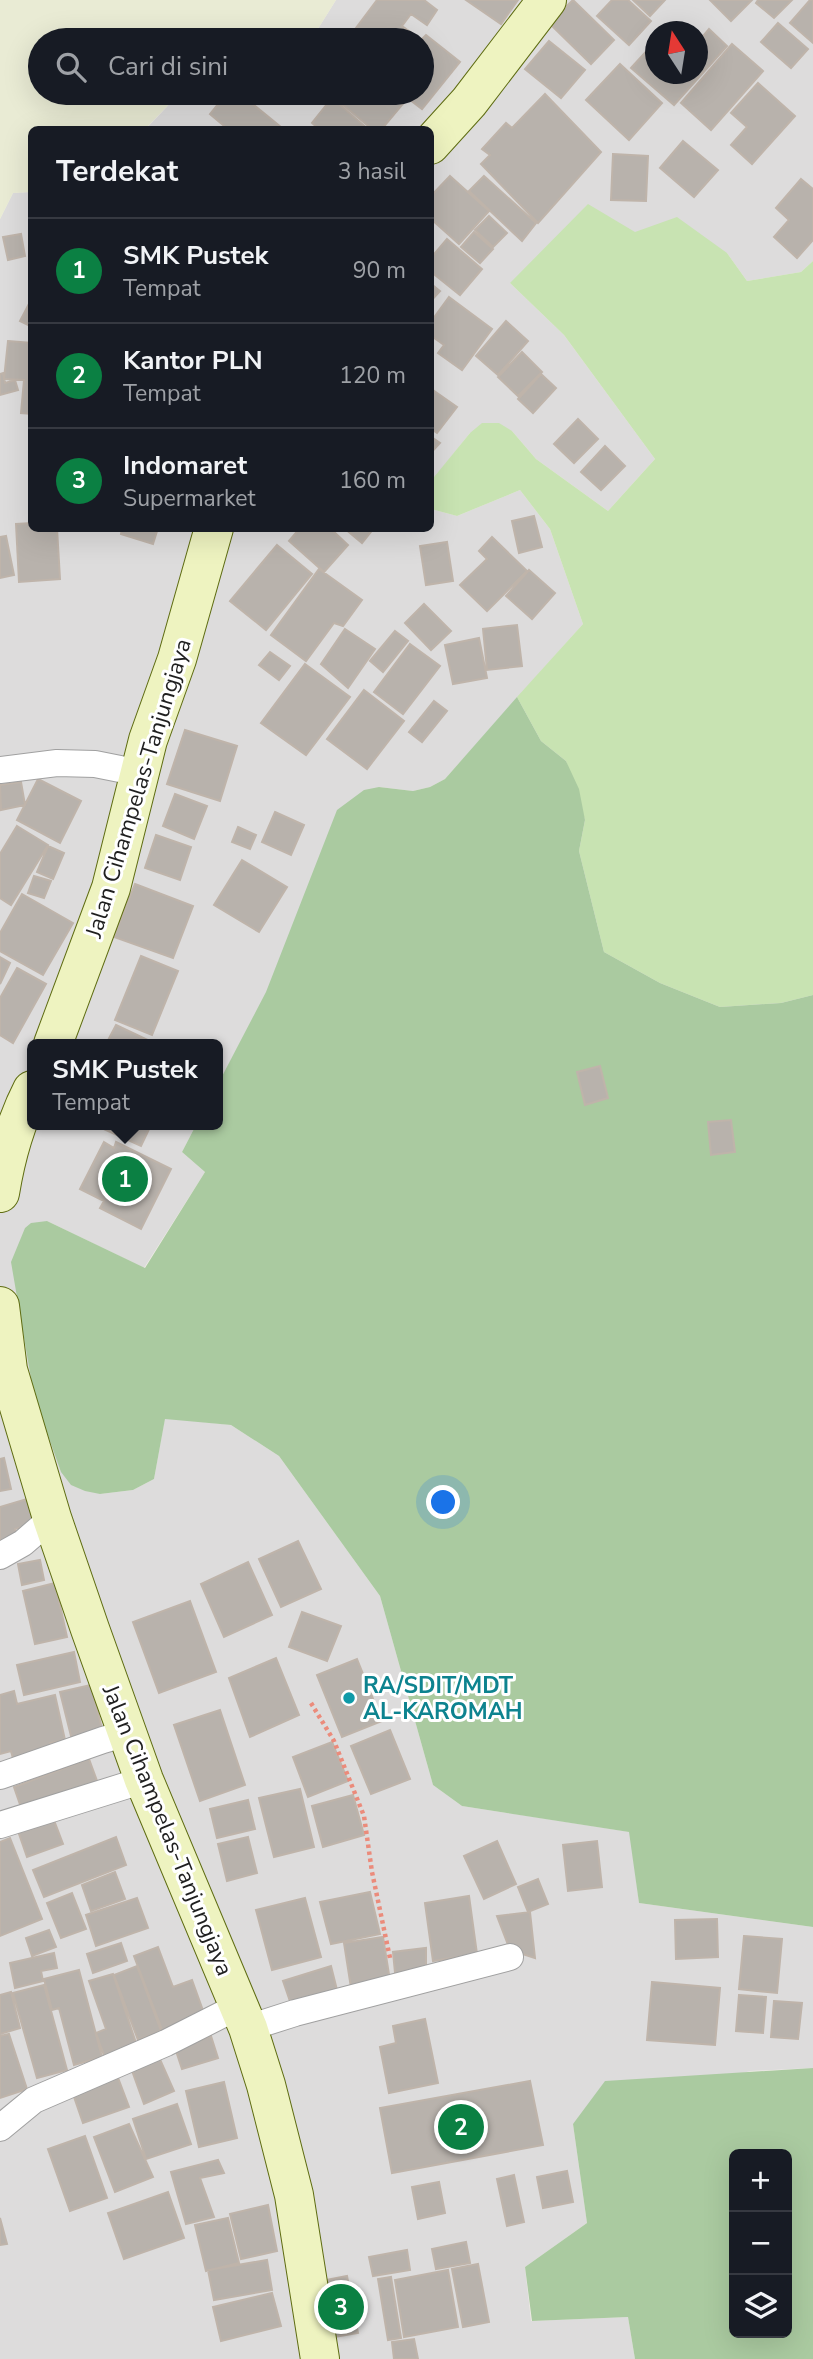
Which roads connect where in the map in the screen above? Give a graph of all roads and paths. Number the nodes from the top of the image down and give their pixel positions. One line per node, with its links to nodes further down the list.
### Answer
1 (547, 0): 2 (main road)
2 (434, 141)
3 (213, 532): 5 (main road, Jalan Cihampelas-Tanjungjaya)
4 (0, 770): 5 (street)
5 (140, 772): 6 (main road, Jalan Cihampelas-Tanjungjaya)
6 (55, 1039)
7 (27, 1098): 8 (main road)
8 (7, 1128): 9 (main road)
9 (0, 1193)
10 (0, 1306): 11 (main road, Jalan Cihampelas-Tanjungjaya)
11 (52, 1518): 12 (street); 14 (main road, Jalan Cihampelas-Tanjungjaya)
12 (0, 1556)
13 (311, 1703): 19 (path)
14 (127, 1733): 15 (street); 16 (main road, Jalan Cihampelas-Tanjungjaya)
15 (0, 1776)
16 (144, 1780): 17 (street); 20 (main road, Jalan Cihampelas-Tanjungjaya)
17 (0, 1825)
18 (510, 1957): 19 (street)
19 (396, 1987): 20 (street)
20 (243, 2017): 21 (street); 22 (main road, Jalan Cihampelas-Tanjungjaya)
21 (0, 2128)
22 (320, 2359)

